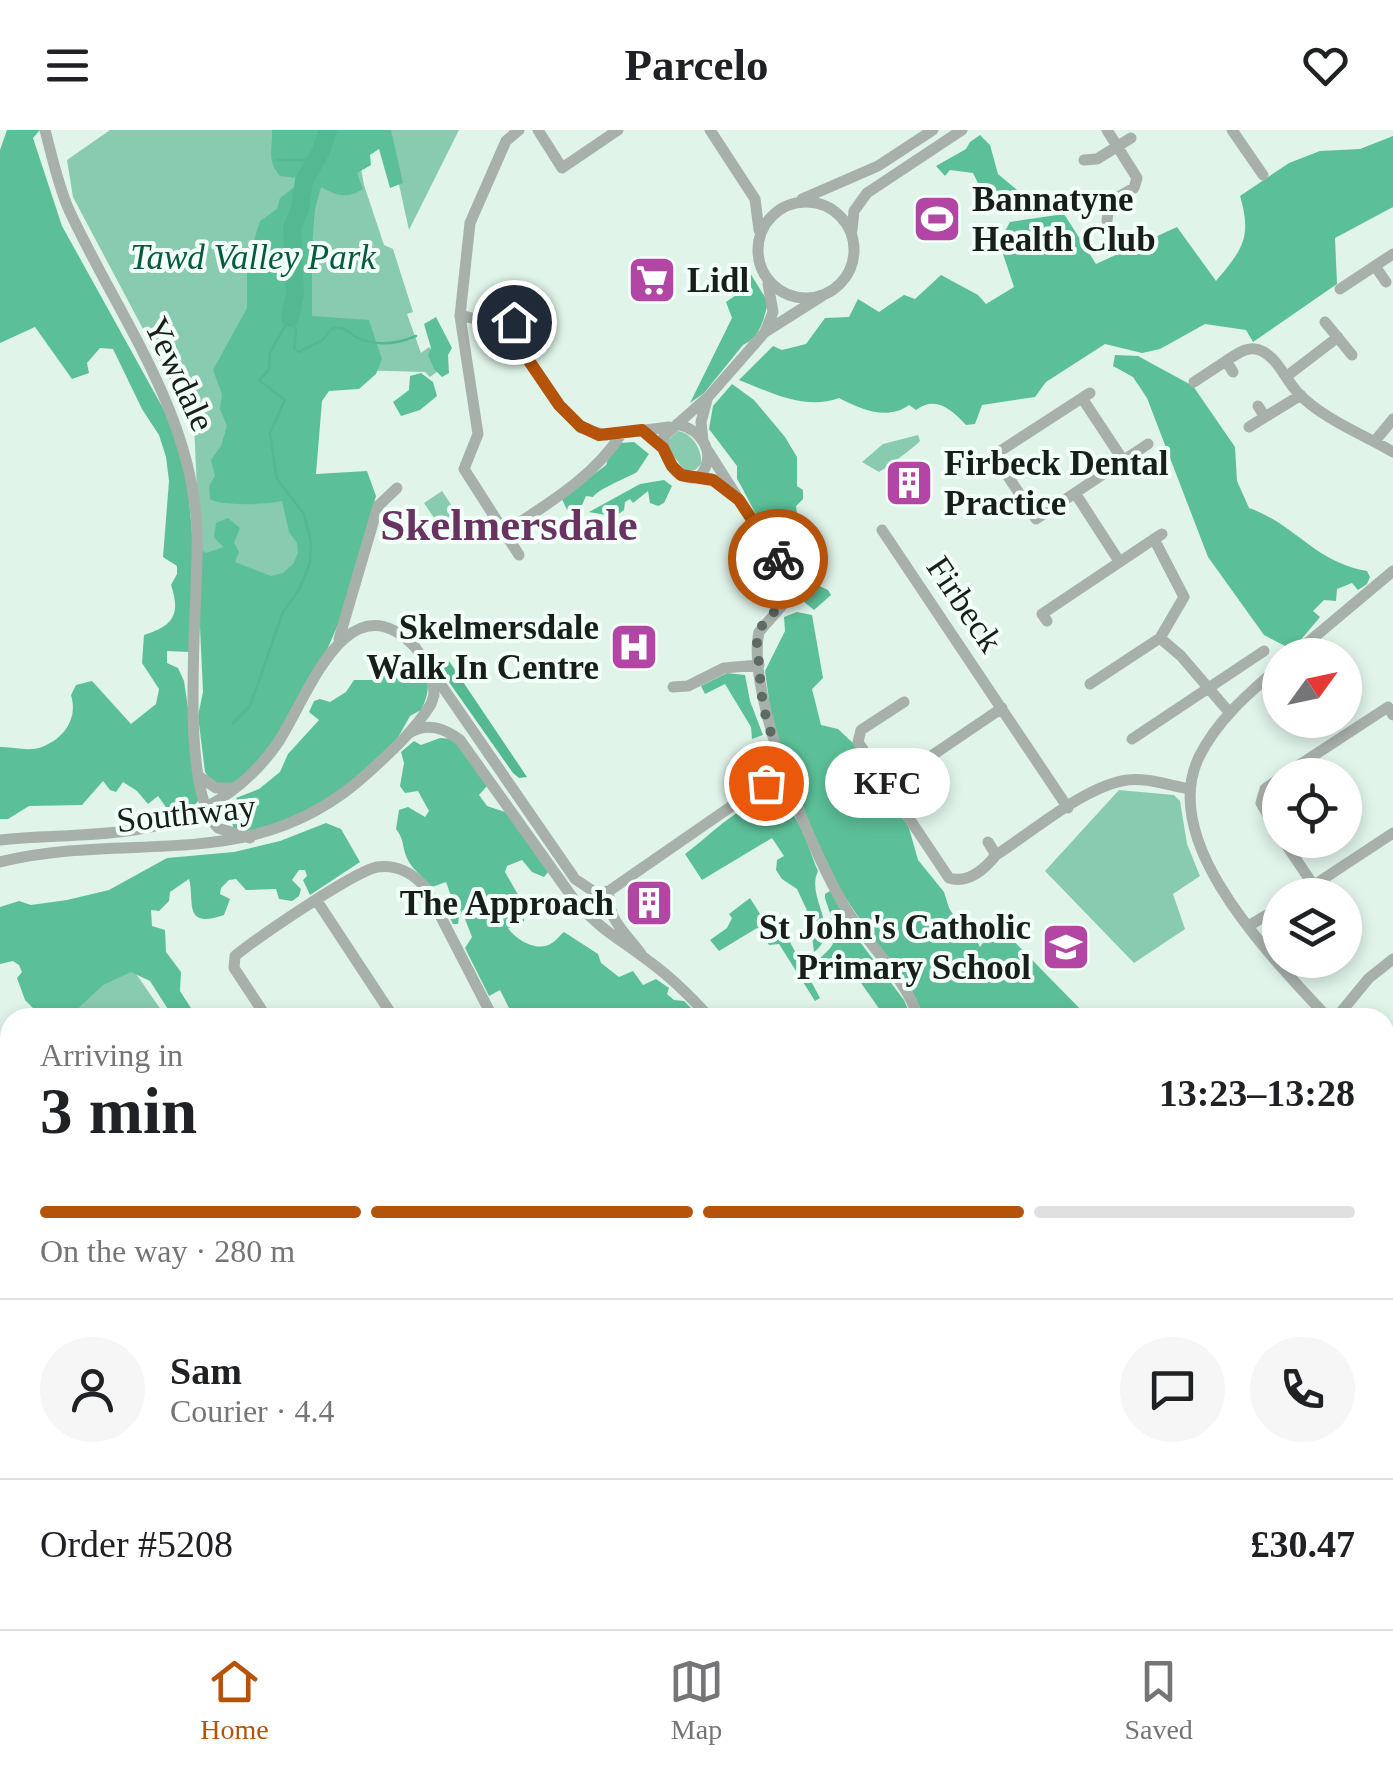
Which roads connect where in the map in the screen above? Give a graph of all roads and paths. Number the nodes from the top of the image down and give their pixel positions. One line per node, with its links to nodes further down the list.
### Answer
1 (45, 130): 81 (street, Yewdale)
2 (519, 130): 26 (street)
3 (538, 130): 4 (street)
4 (618, 130)
5 (710, 130): 14 (street)
6 (932, 130): 15 (street)
7 (962, 130): 18 (street)
8 (1107, 130): 11 (street)
9 (1232, 130): 13 (street)
10 (1131, 138): 11 (street)
11 (1118, 146): 12 (street); 16 (street)
12 (1084, 160)
13 (1264, 175)
14 (751, 191): 15 (street); 17 (street)
15 (788, 205): 17 (street); 18 (street)
16 (1108, 225)
17 (759, 234): 21 (street)
18 (852, 236): 24 (street)
19 (1393, 254): 20 (street)
20 (1375, 266): 22 (street); 23 (street)
21 (763, 274): 24 (street); 29 (street)
22 (1386, 282)
23 (1340, 290)
24 (822, 296): 29 (street)
25 (530, 310): 28 (street)
26 (460, 315): 28 (street); 52 (street)
27 (1326, 322): 30 (street)
28 (510, 328): 40 (street)
29 (765, 332): 34 (street)
30 (1338, 336): 31 (street); 32 (street)
31 (1352, 354)
32 (1287, 376): 33 (street); 35 (street)
33 (1194, 382)
34 (709, 395): 37 (street); 43 (street)
35 (1301, 395): 38 (street); 41 (street)
36 (1393, 419): 41 (street)
37 (674, 425): 39 (street); 43 (street); 44 (street)
38 (1249, 427)
39 (642, 430): 40 (street); 44 (street)
40 (622, 433): 52 (street)
41 (1375, 442): 45 (street)
42 (1148, 444): 46 (street)
43 (706, 446): 47 (street); 50 (street)
44 (663, 448): 47 (street)
45 (1393, 452)
46 (1123, 460): 49 (street); 49 (street)
47 (700, 476): 50 (street)
48 (396, 488): 56 (street, Southway)
49 (1075, 494): 54 (street)
50 (739, 500): 63 (street)
51 (882, 530): 70 (street, Firbeck)
52 (506, 532): 53 (street)
53 (519, 555)
54 (1120, 561): 57 (street); 59 (street)
55 (1393, 571): 60 (street)
56 (351, 606): 58 (street); 61 (street, Southway)
57 (1047, 622)
58 (376, 626): 61 (street); 64 (street)
59 (1160, 638): 66 (street); 68 (street)
60 (1313, 638)
61 (339, 640): 83 (street, Southway)
62 (1262, 652): 68 (street)
63 (759, 665): 67 (street); 77 (street)
64 (430, 670): 75 (street, Southway); 96 (street)
65 (1262, 682): 72 (street)
66 (1090, 684)
67 (673, 687)
68 (1207, 690): 72 (street); 76 (street)
69 (904, 702): 71 (street)
70 (1002, 708): 78 (street); 87 (street, Firbeck)
71 (890, 711): 74 (street); 82 (street)
72 (1229, 712): 84 (street)
73 (1393, 715): 79 (street)
74 (900, 725)
75 (406, 735): 90 (street, Southway); 100 (street)
76 (1132, 739)
77 (774, 740): 85 (street); 88 (street)
78 (929, 757): 80 (street); 82 (street)
79 (1310, 758)
80 (940, 774)
81 (200, 777): 83 (street); 86 (street, Yewdale)
82 (887, 786): 93 (street)
83 (235, 788): 86 (street, Southway)
84 (1190, 789): 87 (street); 99 (street)
85 (744, 799): 88 (street); 96 (street)
86 (205, 808): 90 (street); 91 (street, Southway)
87 (1068, 808): 93 (street)
88 (801, 814): 106 (street)
89 (1393, 833): 95 (street)
90 (250, 838): 94 (street, Southway)
91 (0, 840)
92 (988, 842): 93 (street)
93 (996, 855)
94 (0, 862)
95 (1326, 878)
96 (609, 891): 100 (street)
97 (317, 901): 102 (street); 103 (street); 104 (street)
98 (1262, 918): 99 (street)
99 (1250, 925): 107 (street)
100 (644, 958): 105 (street)
101 (1393, 959): 108 (street)
102 (260, 1008)
103 (387, 1008)
104 (489, 1008)
105 (699, 1008)
106 (914, 1008)
107 (1319, 1008)
108 (1344, 1008)

